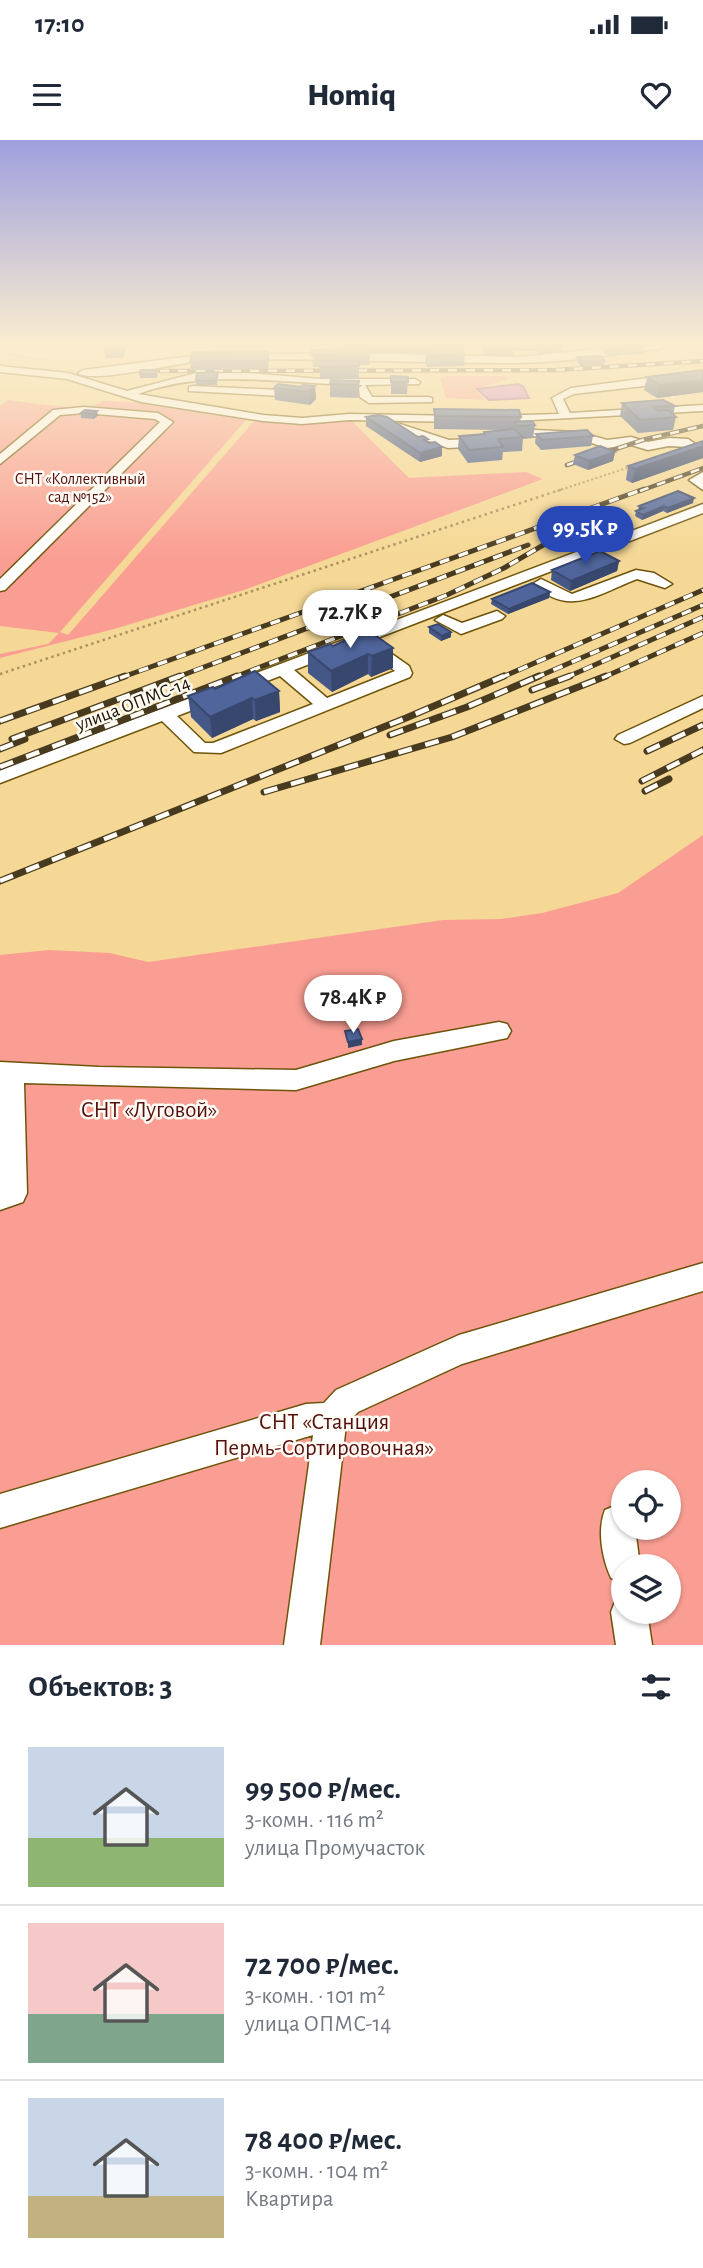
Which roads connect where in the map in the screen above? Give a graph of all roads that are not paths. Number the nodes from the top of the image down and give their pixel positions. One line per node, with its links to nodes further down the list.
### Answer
1 (52, 416): 11 (street)
2 (158, 416): 19 (street)
3 (252, 416): 6 (street)
4 (587, 416): 5 (street)
5 (566, 417): 7 (street)
6 (332, 418): 7 (street)
7 (389, 418): 9 (street)
8 (688, 443): 9 (street)
9 (448, 444): 10 (street)
10 (457, 457)
11 (0, 460)
12 (703, 476): 13 (street)
13 (703, 486)
14 (703, 508): 15 (street)
15 (591, 551): 16 (street); 17 (street)
16 (636, 575): 17 (street); 18 (street)
17 (540, 577): 21 (street); 22 (street, улица ОПМС-14)
18 (665, 584)
19 (0, 587)
20 (497, 616): 21 (street)
21 (443, 621): 22 (street)
22 (404, 623): 23 (street, улица ОПМС-14)
23 (362, 639): 24 (street, улица ОПМС-14); 27 (street)
24 (282, 669): 25 (street, улица ОПМС-14); 27 (street)
25 (254, 680): 28 (street, улица ОПМС-14); 29 (street)
26 (703, 701): 30 (street)
27 (325, 705): 29 (street)
28 (165, 714): 29 (street); 31 (street, улица ОПМС-14)
29 (296, 716)
30 (624, 739)
31 (0, 777)
32 (499, 1031): 33 (street)
33 (5, 1072): 34 (street)
34 (0, 1198)
35 (703, 1277): 36 (street)
36 (331, 1418): 37 (street); 39 (street)
37 (0, 1511)
38 (631, 1624): 40 (street)
39 (302, 1645)
40 (634, 1645)

